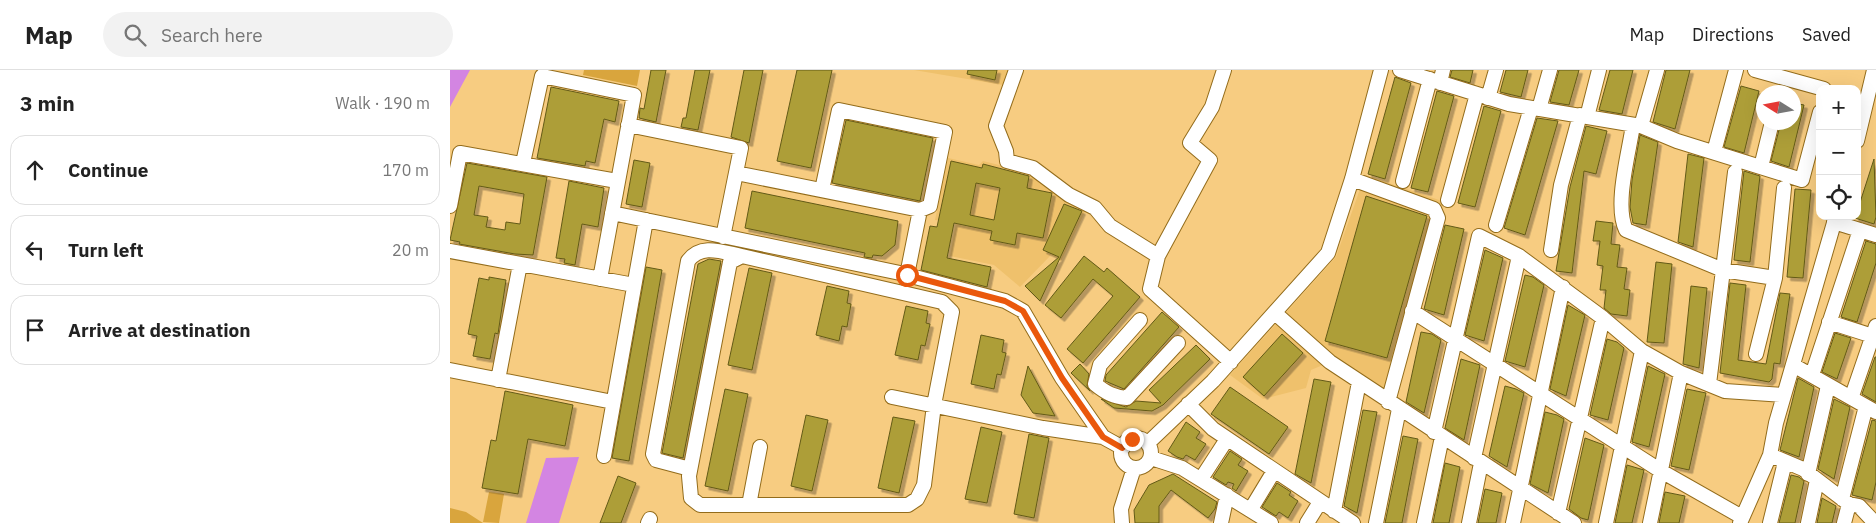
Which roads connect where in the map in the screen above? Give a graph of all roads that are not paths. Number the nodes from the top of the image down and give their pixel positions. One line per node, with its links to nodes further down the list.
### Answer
1 (1016, 70): 47 (street)
2 (1224, 70): 47 (street)
3 (1381, 70): 28 (street)
4 (1400, 70): 12 (street)
5 (1496, 70): 14 (street)
6 (1550, 70): 16 (street)
7 (1599, 70): 17 (street)
8 (1657, 70): 19 (street)
9 (1736, 70): 23 (street)
10 (1755, 70): 13 (street)
11 (1874, 70): 15 (street)
12 (1438, 77): 14 (street); 30 (street)
13 (1816, 87)
14 (1483, 96): 16 (street); 33 (street)
15 (1867, 100): 22 (street)
16 (1535, 108): 17 (street); 40 (street)
17 (1584, 116): 19 (street); 44 (street)
18 (628, 125): 24 (street); 27 (street); 29 (street)
19 (1637, 126): 23 (street); 50 (street)
20 (1816, 127): 25 (street)
21 (1770, 130): 25 (street)
22 (1860, 130)
23 (1714, 152): 25 (street)
24 (523, 163): 29 (street); 34 (street)
25 (1761, 167)
26 (1736, 172): 50 (street)
27 (736, 173): 32 (street); 43 (street)
28 (1352, 178): 56 (street); 57 (street)
29 (618, 181): 36 (street)
30 (1403, 182)
31 (1784, 188): 52 (street)
32 (822, 190): 35 (street); 35 (street)
33 (1448, 200)
34 (450, 206)
35 (920, 210): 51 (street)
36 (612, 213): 37 (street); 53 (street)
37 (646, 220): 43 (street); 54 (street)
38 (1835, 220): 68 (street)
39 (1837, 220): 41 (street)
40 (1496, 225)
41 (1860, 230): 42 (street); 60 (street)
42 (1876, 235)
43 (723, 237): 51 (street)
44 (1552, 250)
45 (450, 251): 49 (street)
46 (742, 256): 84 (street); 101 (street); 101 (street)
47 (1158, 256): 66 (street)
48 (1519, 256): 55 (street); 62 (street); 67 (street)
49 (520, 264): 53 (street); 72 (street)
50 (1723, 270): 52 (street); 75 (street)
51 (907, 275): 81 (street)
52 (1775, 278): 65 (street)
53 (600, 279): 54 (street)
54 (634, 285): 82 (street)
55 (1563, 287): 58 (street); 77 (street)
56 (1412, 311): 62 (street); 85 (street)
57 (1275, 313): 66 (street); 73 (street)
58 (1603, 318): 64 (street); 87 (street)
59 (1140, 320): 74 (street)
60 (1830, 322): 61 (street); 70 (street)
61 (1875, 333): 78 (street)
62 (1456, 339): 67 (street); 88 (street)
63 (1178, 344): 74 (street)
64 (1642, 351): 71 (street); 92 (street)
65 (1756, 354)
66 (1230, 362): 83 (street)
67 (1495, 364): 77 (street); 98 (street)
68 (1793, 365): 79 (street); 86 (street)
69 (450, 370): 72 (street)
70 (1813, 372)
71 (1681, 374): 75 (street); 103 (street)
72 (498, 380): 82 (street)
73 (1359, 382): 85 (street); 112 (street)
74 (1096, 384): 81 (street)
75 (1709, 384): 79 (street)
76 (1827, 390): 104 (street)
77 (1540, 393): 87 (street); 106 (street)
78 (1853, 394)
79 (1784, 395): 95 (street)
80 (892, 397): 84 (street)
81 (1076, 398): 89 (street)
82 (613, 402): 96 (street)
83 (1188, 404): 90 (street); 91 (street)
84 (934, 405): 89 (street); 110 (street)
85 (1393, 406): 88 (street); 120 (street)
86 (1870, 411): 108 (street)
87 (1579, 418): 92 (street); 113 (street)
88 (1438, 435): 98 (street); 121 (street)
89 (1103, 437): 94 (street)
90 (1227, 439): 102 (street); 105 (street)
91 (1148, 443): 94 (street); 97 (street)
92 (1622, 446): 103 (street); 124 (street)
93 (760, 447): 110 (street)
94 (1122, 448): 100 (street)
95 (1770, 455): 99 (street); 114 (street)
96 (604, 456)
97 (1151, 458): 100 (street); 105 (street)
98 (1477, 460): 106 (street); 122 (street)
99 (1785, 462): 104 (street); 126 (street)
100 (1134, 468): 115 (street)
101 (690, 469): 110 (street)
102 (1274, 471): 109 (street); 111 (street)
103 (1661, 471): 114 (street); 125 (street)
104 (1813, 477): 108 (street); 127 (street)
105 (1201, 479): 107 (street)
106 (1520, 488): 113 (street); 123 (street)
107 (1227, 495): 111 (street); 116 (street)
108 (1845, 501): 128 (street); 129 (street)
109 (1320, 502): 112 (street); 118 (street)
110 (749, 505)
111 (1251, 509): 117 (street)
112 (1334, 511): 119 (street)
113 (1564, 519)
114 (1741, 520)
115 (1122, 523)
116 (1220, 523)
117 (1270, 523)
118 (1307, 523)
119 (1353, 523)
120 (1376, 523)
121 (1424, 523)
122 (1469, 523)
123 (1513, 523)
124 (1606, 523)
125 (1650, 523)
126 (1770, 523)
127 (1808, 523)
128 (1844, 523)
129 (1875, 523)

